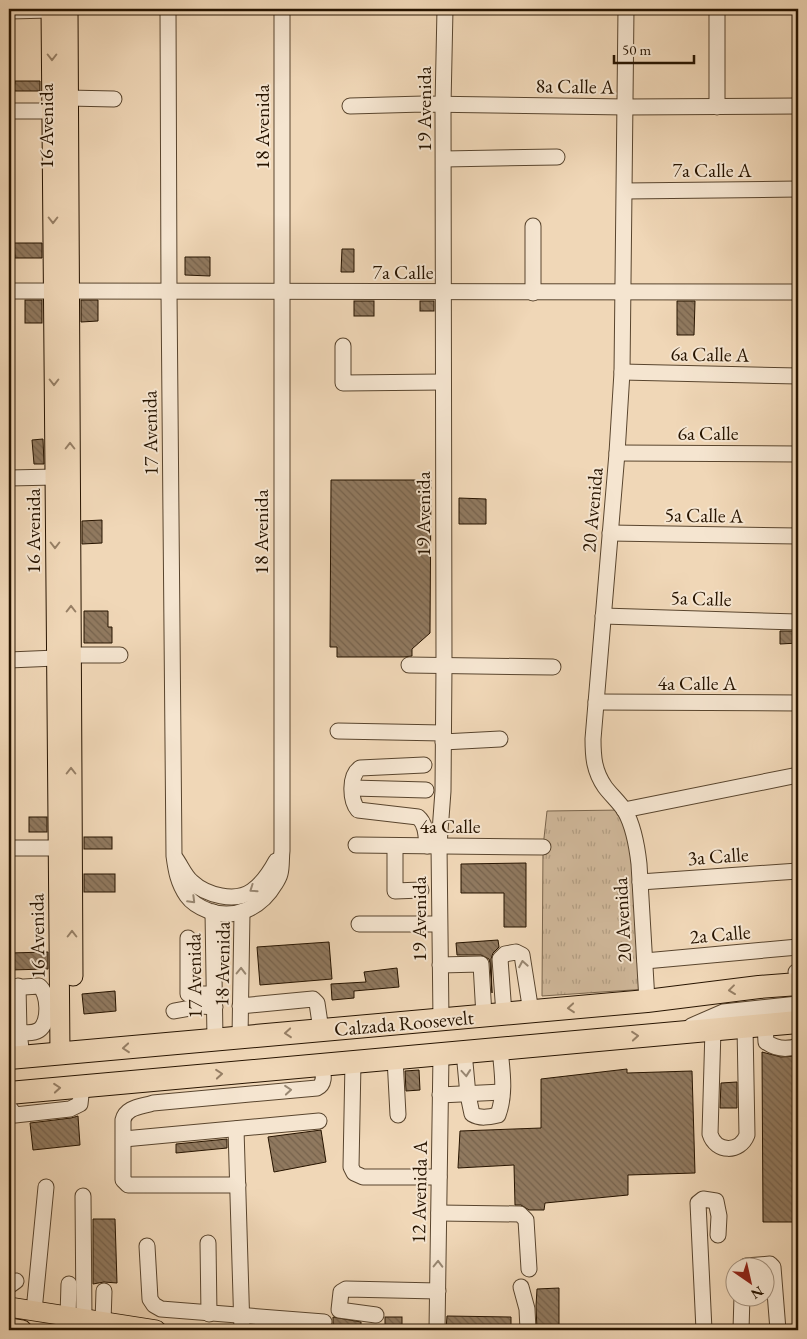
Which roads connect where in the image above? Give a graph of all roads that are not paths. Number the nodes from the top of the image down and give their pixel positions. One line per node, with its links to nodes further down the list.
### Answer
1 (57, 9): 7 (street); 8 (main road, 16 Avenida); 16 (main road, 16 Avenida, one-way to 16)
2 (168, 9): 25 (street, 17 Avenida)
3 (282, 9): 26 (street, 18 Avenida)
4 (445, 9): 10 (street, 19 Avenida)
5 (626, 9): 13 (street, 20 Avenida)
6 (717, 9): 14 (street)
7 (9, 11)
8 (68, 98): 9 (street); 23 (main road, 16 Avenida)
9 (114, 99)
10 (443, 105): 11 (street, 8a Calle A); 13 (street, 8a Calle A); 18 (street, 19 Avenida)
11 (350, 106)
12 (798, 106): 14 (street, 8a Calle A)
13 (626, 107): 14 (street, 8a Calle A); 20 (street, 20 Avenida)
14 (717, 107)
15 (9, 111): 16 (street)
16 (52, 111): 23 (main road, 16 Avenida, one-way to 23)
17 (557, 157): 18 (street)
18 (444, 159): 24 (street, 19 Avenida)
19 (798, 189): 20 (street, 7a Calle A)
20 (625, 191): 28 (street, 20 Avenida)
21 (533, 226): 27 (street)
22 (9, 291): 23 (street, 7a Calle)
23 (62, 291): 25 (street, 7a Calle); 36 (main road, 16 Avenida, one-way to 36); 43 (main road, 16 Avenida, one-way to 23)
24 (442, 291): 26 (street, 7a Calle); 27 (street, 7a Calle); 33 (street, 19 Avenida)
25 (169, 292): 26 (street, 7a Calle); 65 (street, 17 Avenida)
26 (282, 292): 64 (street, 18 Avenida)
27 (533, 292): 28 (street, 7a Calle)
28 (622, 292): 29 (street, 7a Calle); 31 (street, 20 Avenida)
29 (798, 292)
30 (343, 346): 33 (street)
31 (622, 372): 32 (street, 6a Calle A); 34 (street, 20 Avenida)
32 (798, 376)
33 (443, 382): 46 (street, 19 Avenida)
34 (618, 453): 35 (street, 6a Calle); 38 (street, 20 Avenida)
35 (798, 454)
36 (55, 477): 37 (street); 43 (main road, 16 Avenida, one-way to 43)
37 (9, 478)
38 (610, 534): 39 (street, 5a Calle A); 40 (street, 20 Avenida)
39 (798, 536)
40 (604, 616): 41 (street, 5a Calle); 48 (street, 20 Avenida)
41 (798, 622)
42 (120, 655): 43 (street)
43 (63, 657): 44 (street); 63 (main road, 16 Avenida)
44 (9, 660)
45 (409, 665): 46 (street)
46 (444, 665): 47 (street); 51 (street, 19 Avenida)
47 (553, 667)
48 (596, 702): 49 (street, 4a Calle A); 57 (street, 20 Avenida)
49 (798, 703)
50 (338, 731): 51 (street)
51 (443, 738): 52 (street); 59 (street, 19 Avenida)
52 (500, 739)
53 (424, 765): 55 (street)
54 (798, 775): 57 (street)
55 (353, 788): 56 (street); 59 (street)
56 (426, 790)
57 (624, 810): 67 (street, 20 Avenida)
58 (356, 845): 60 (street, 4a Calle)
59 (433, 845): 60 (street, 4a Calle); 61 (street, 4a Calle); 72 (street, 19 Avenida)
60 (396, 846): 68 (street)
61 (543, 847)
62 (9, 848): 63 (street)
63 (65, 848): 82 (main road, 16 Avenida); 98 (main road, 16 Avenida, one-way to 63)
64 (282, 851): 65 (street, one-way to 65); 70 (street, 18 Avenida)
65 (174, 856): 69 (street, 17 Avenida, one-way to 69)
66 (798, 871): 67 (street, 3a Calle)
67 (640, 882): 75 (street, 20 Avenida)
68 (421, 890)
69 (213, 912): 70 (street, 17 Avenida); 79 (street, 17 Avenida)
70 (242, 913): 83 (street, 18 Avenida, one-way to 70)
71 (360, 924): 72 (street)
72 (439, 924): 76 (street, 19 Avenida)
73 (188, 938): 79 (street)
74 (798, 947): 75 (street, 2a Calle)
75 (645, 961): 80 (street, 20 Avenida)
76 (440, 965): 86 (street); 87 (street, 19 Avenida)
77 (798, 975): 80 (highway, Calzada Roosevelt, one-way to 80)
78 (13, 987): 82 (street); 92 (street)
79 (214, 1000): 84 (street); 94 (street, 17 Avenida)
80 (648, 1001): 85 (highway, Calzada Roosevelt, one-way to 85)
81 (798, 1004): 88 (street)
82 (53, 1006): 92 (street); 98 (main road, 16 Avenida)
83 (240, 1006): 91 (street); 93 (street, 18 Avenida)
84 (174, 1011)
85 (531, 1012): 86 (highway, Calzada Roosevelt); 86 (street, one-way to 86)
86 (494, 1015): 87 (highway, Calzada Roosevelt)
87 (441, 1020): 91 (highway, Calzada Roosevelt)
88 (718, 1021): 90 (highway, Calzada Roosevelt); 90 (street); 96 (highway, Calzada Roosevelt, one-way to 88)
89 (798, 1022): 90 (highway, Calzada Roosevelt)
90 (755, 1026): 95 (street)
91 (321, 1030): 93 (highway, Calzada Roosevelt, one-way to 93)
92 (19, 1032): 100 (street)
93 (240, 1037): 94 (highway, Calzada Roosevelt)
94 (215, 1039): 98 (highway, Calzada Roosevelt, one-way to 98)
95 (798, 1046)
96 (500, 1048): 97 (highway, Calzada Roosevelt); 106 (street)
97 (464, 1052): 99 (highway, Calzada Roosevelt); 108 (street, one-way to 108)
98 (67, 1053): 100 (highway, Calzada Roosevelt)
99 (441, 1054): 101 (highway, Calzada Roosevelt); 109 (street, 12 Avenida A)
100 (13, 1056)
101 (395, 1058): 102 (highway, Calzada Roosevelt); 112 (street)
102 (353, 1062): 103 (highway, Calzada Roosevelt); 116 (street)
103 (322, 1064): 104 (highway, Calzada Roosevelt, one-way to 103); 110 (street, one-way to 103)
104 (151, 1080): 105 (highway, Calzada Roosevelt); 110 (street)
105 (82, 1086): 107 (highway, Calzada Roosevelt, one-way to 105); 111 (street)
106 (502, 1092): 108 (street); 108 (street)
107 (9, 1093)
108 (468, 1094): 109 (street)
109 (440, 1096): 116 (street, 12 Avenida A)
110 (153, 1103): 115 (street)
111 (9, 1108)
112 (398, 1115)
113 (319, 1121): 114 (street)
114 (236, 1129): 115 (street); 117 (street)
115 (124, 1140): 117 (street)
116 (440, 1177): 120 (street, 12 Avenida A)
117 (238, 1185): 138 (street)
118 (46, 1187): 132 (street)
119 (84, 1196): 135 (street)
120 (439, 1213): 124 (street); 129 (street, 12 Avenida A, one-way to 120)
121 (718, 1235): 144 (street)
122 (208, 1243): 133 (street)
123 (147, 1246): 133 (street)
124 (529, 1269)
125 (774, 1280): 146 (street)
126 (69, 1284): 135 (street)
127 (521, 1287): 143 (street)
128 (104, 1291): 136 (street)
129 (438, 1291): 134 (street); 142 (street, 12 Avenida A)
130 (742, 1306): 145 (street)
131 (9, 1307): 132 (main road)
132 (34, 1311): 135 (main road)
133 (209, 1314): 138 (street)
134 (376, 1315)
135 (76, 1318): 136 (main road)
136 (103, 1322): 141 (main road)
137 (324, 1322): 138 (street)
138 (242, 1323)
139 (9, 1328): 140 (main road)
140 (22, 1330)
141 (156, 1330)
142 (437, 1330)
143 (528, 1330)
144 (704, 1330)
145 (741, 1330)
146 (778, 1330)

